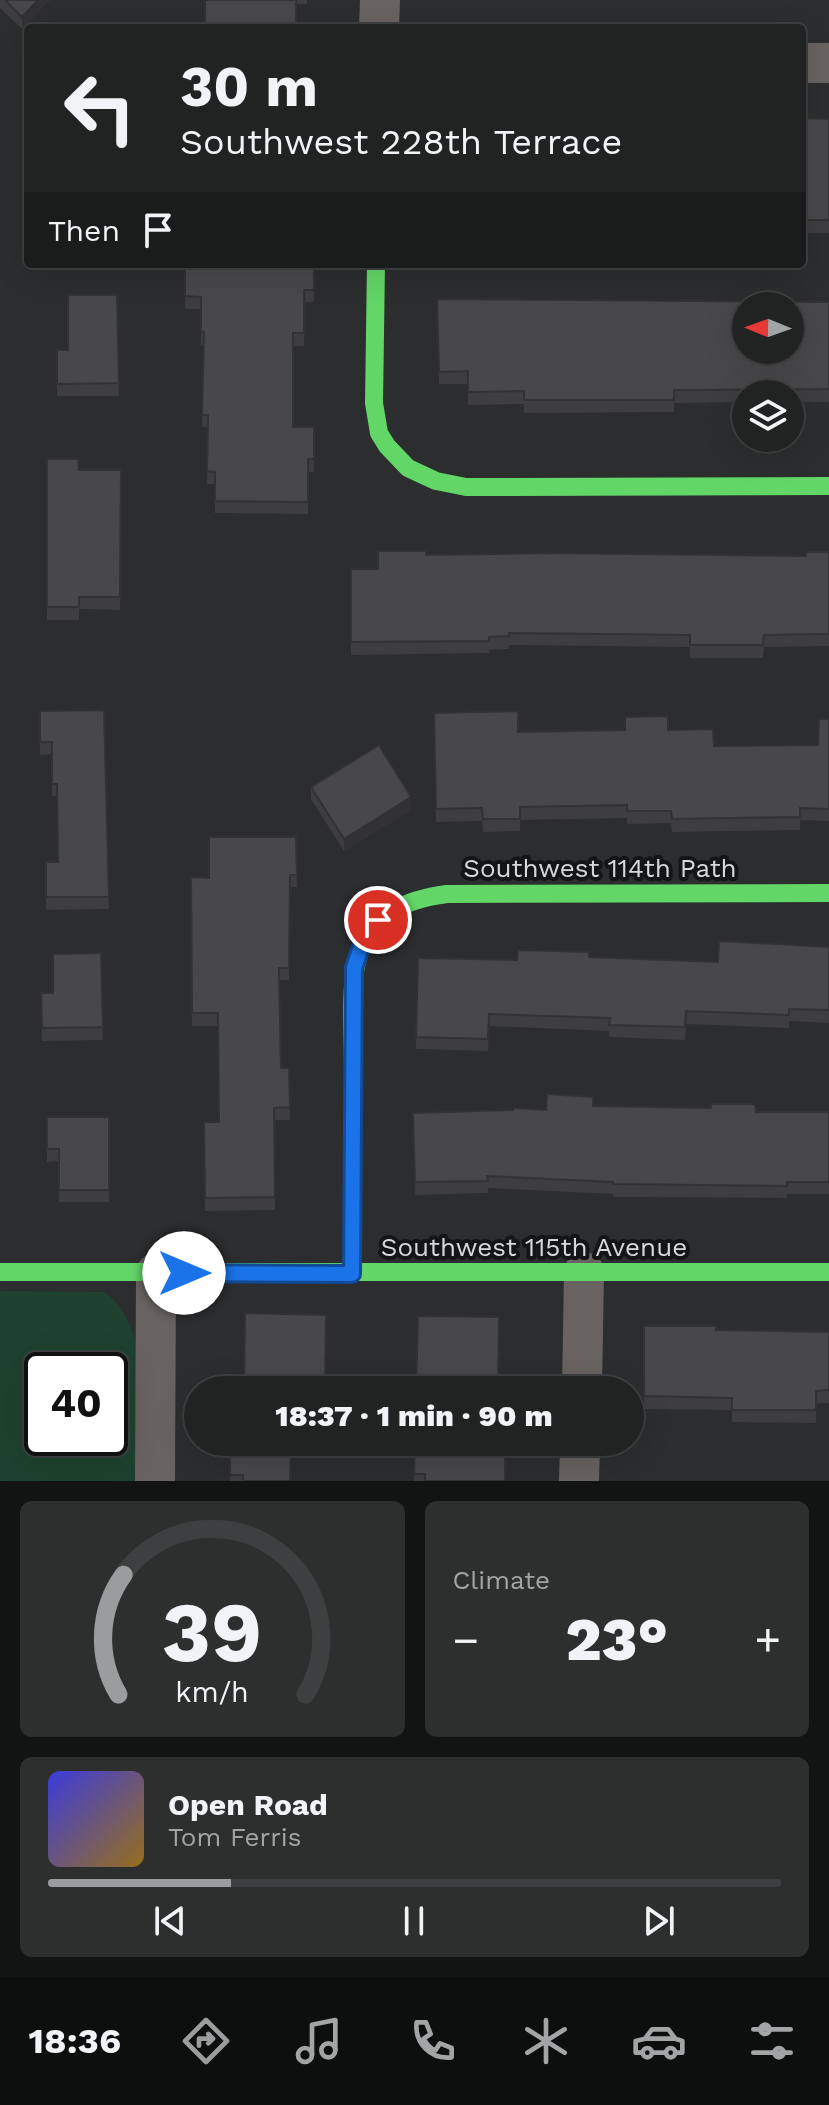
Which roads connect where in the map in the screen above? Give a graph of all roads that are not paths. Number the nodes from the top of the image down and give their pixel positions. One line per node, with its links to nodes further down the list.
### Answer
1 (380, 0): 2 (street)
2 (379, 24)
3 (806, 63): 4 (street)
4 (829, 63)
5 (376, 268): 6 (street)
6 (829, 486)
7 (829, 893): 12 (street, Southwest 114th Path)
8 (0, 1272): 11 (street, Southwest 115th Avenue)
9 (584, 1272): 10 (street, Southwest 115th Avenue); 12 (street, Southwest 115th Avenue); 13 (street)
10 (829, 1272)
11 (156, 1273): 12 (street, Southwest 115th Avenue); 15 (street)
12 (352, 1274)
13 (582, 1376)
14 (580, 1456): 16 (street)
15 (155, 1481)
16 (579, 1481)

